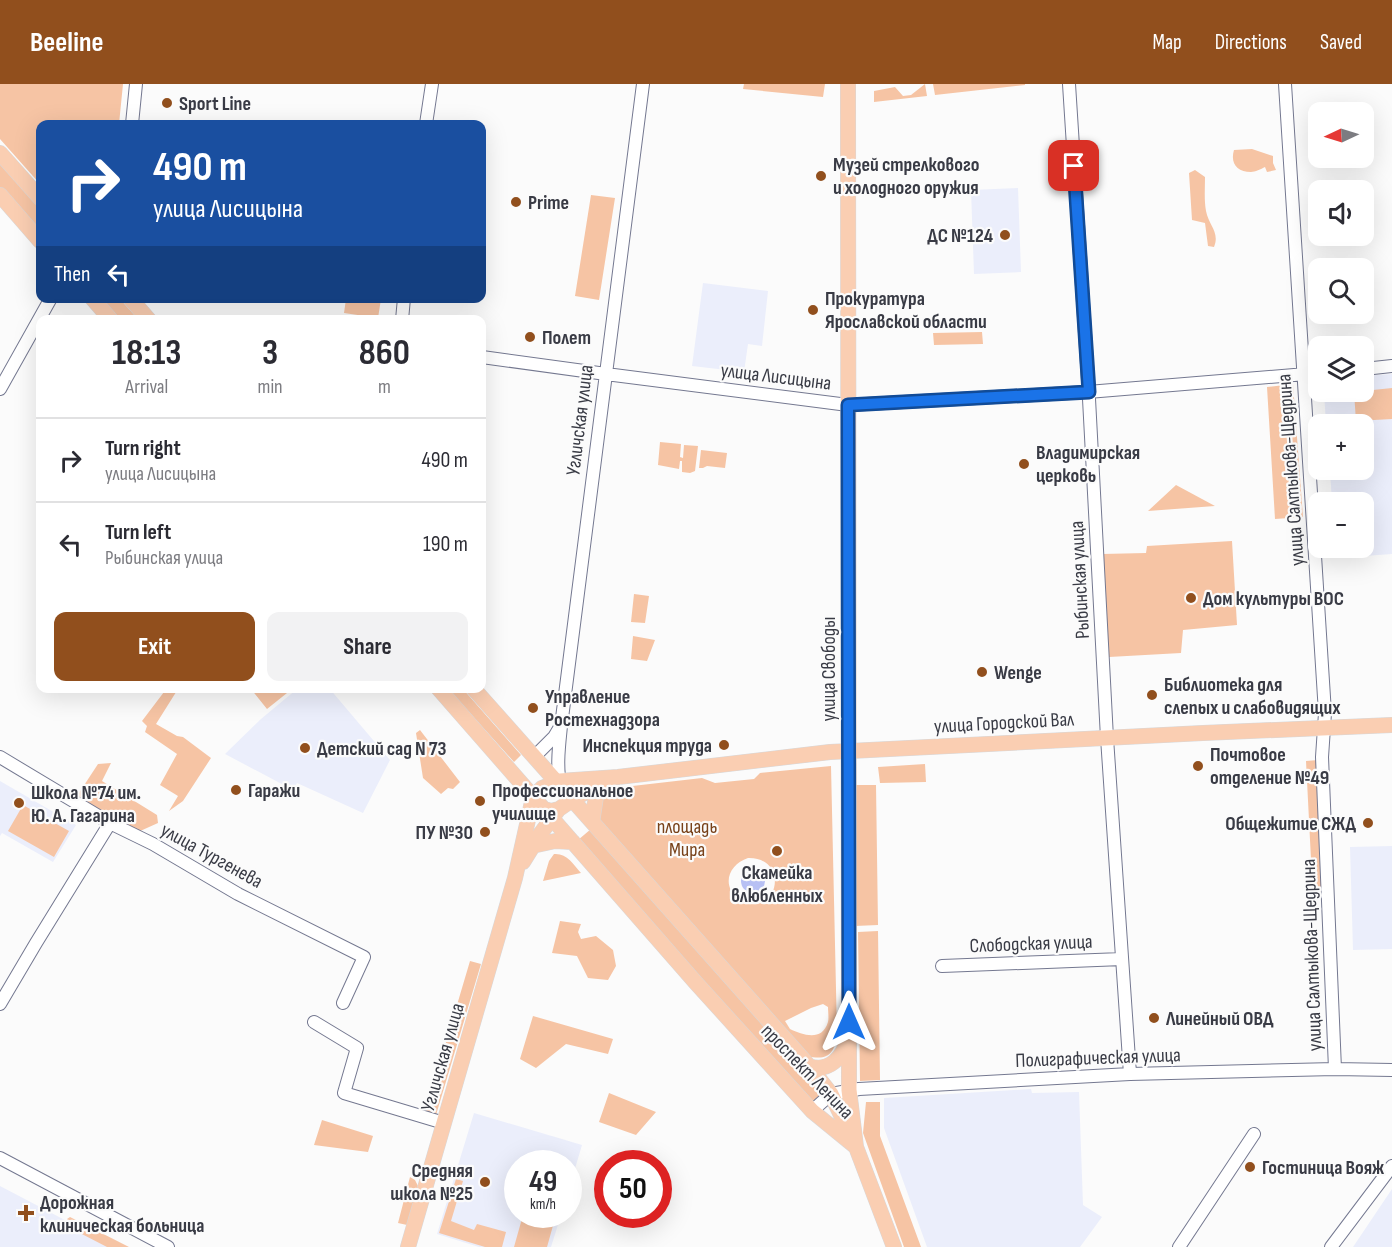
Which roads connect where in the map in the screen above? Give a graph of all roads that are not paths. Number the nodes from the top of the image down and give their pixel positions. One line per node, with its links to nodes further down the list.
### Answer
1 (136, 84): 7 (street)
2 (432, 84): 8 (street)
3 (642, 84): 21 (street, Угличская улица)
4 (848, 84): 26 (main road, улица Свободы)
5 (1069, 84): 25 (street, Рыбинская улица)
6 (1285, 84): 22 (street, улица Салтыкова-Щедрина)
7 (132, 120)
8 (427, 120)
9 (0, 153): 10 (main road)
10 (36, 194)
11 (0, 195): 12 (main road)
12 (36, 236)
13 (96, 303): 15 (main road)
14 (134, 303): 16 (main road)
15 (107, 315)
16 (144, 315)
17 (36, 325): 24 (street)
18 (486, 358): 21 (street, улица Лисицына)
19 (1392, 366): 20 (street)
20 (1374, 368)
21 (606, 374): 26 (street, улица Лисицына); 30 (street, Угличская улица)
22 (1304, 374): 23 (street, улица Лисицына); 25 (street, улица Лисицына); 31 (street, улица Салтыкова-Щедрина)
23 (1308, 374)
24 (0, 389)
25 (1089, 392): 26 (street, улица Лисицына); 32 (street, Рыбинская улица)
26 (848, 405): 33 (main road, улица Свободы)
27 (443, 693): 37 (main road, проспект Ленина)
28 (477, 693): 35 (main road, проспект Ленина)
29 (1392, 725): 31 (main road, улица Городской Вал)
30 (561, 726): 35 (street); 37 (street, Угличская улица)
31 (1324, 728): 32 (main road, улица Городской Вал); 50 (street, улица Салтыкова-Щедрина)
32 (1107, 738): 33 (main road, улица Городской Вал); 43 (street, Рыбинская улица)
33 (848, 751): 36 (main road, улица Городской Вал); 48 (main road, улица Свободы)
34 (0, 757): 39 (street, улица Тургенева)
35 (534, 757): 37 (main road, проспект Ленина)
36 (593, 781): 37 (main road, улица Городской Вал); 37 (main road, улица Городской Вал); 38 (main road)
37 (554, 795): 38 (main road, проспект Ленина); 40 (main road, проспект Ленина); 41 (main road, Угличская улица); 42 (main road, Угличская улица)
38 (592, 822): 49 (main road, проспект Ленина)
39 (110, 823): 45 (street, улица Тургенева); 46 (street)
40 (573, 842): 41 (main road); 55 (main road, проспект Ленина)
41 (532, 846): 42 (main road, Угличская улица)
42 (515, 878): 56 (main road, Угличская улица)
43 (1122, 959): 44 (street, Слободская улица); 52 (street, Рыбинская улица)
44 (942, 966)
45 (343, 1003)
46 (0, 1004)
47 (314, 1022): 56 (street)
48 (849, 1030): 49 (main road); 53 (main road, улица Свободы)
49 (809, 1066): 54 (main road, проспект Ленина)
50 (1335, 1069): 51 (street, Полиграфическая улица); 52 (street, Полиграфическая улица)
51 (1392, 1071)
52 (1130, 1074): 53 (street, Полиграфическая улица)
53 (849, 1090): 54 (street, Полиграфическая улица); 58 (main road, улица Свободы)
54 (831, 1094): 55 (street, Полиграфическая улица); 58 (main road, проспект Ленина)
55 (812, 1111): 58 (main road, проспект Ленина)
56 (444, 1124): 62 (main road, Угличская улица)
57 (1254, 1134): 64 (street)
58 (856, 1147): 63 (main road, улица Свободы)
59 (0, 1158): 61 (street)
60 (1392, 1166): 65 (street)
61 (168, 1247)
62 (408, 1247)
63 (894, 1247)
64 (1179, 1247)
65 (1331, 1247)

